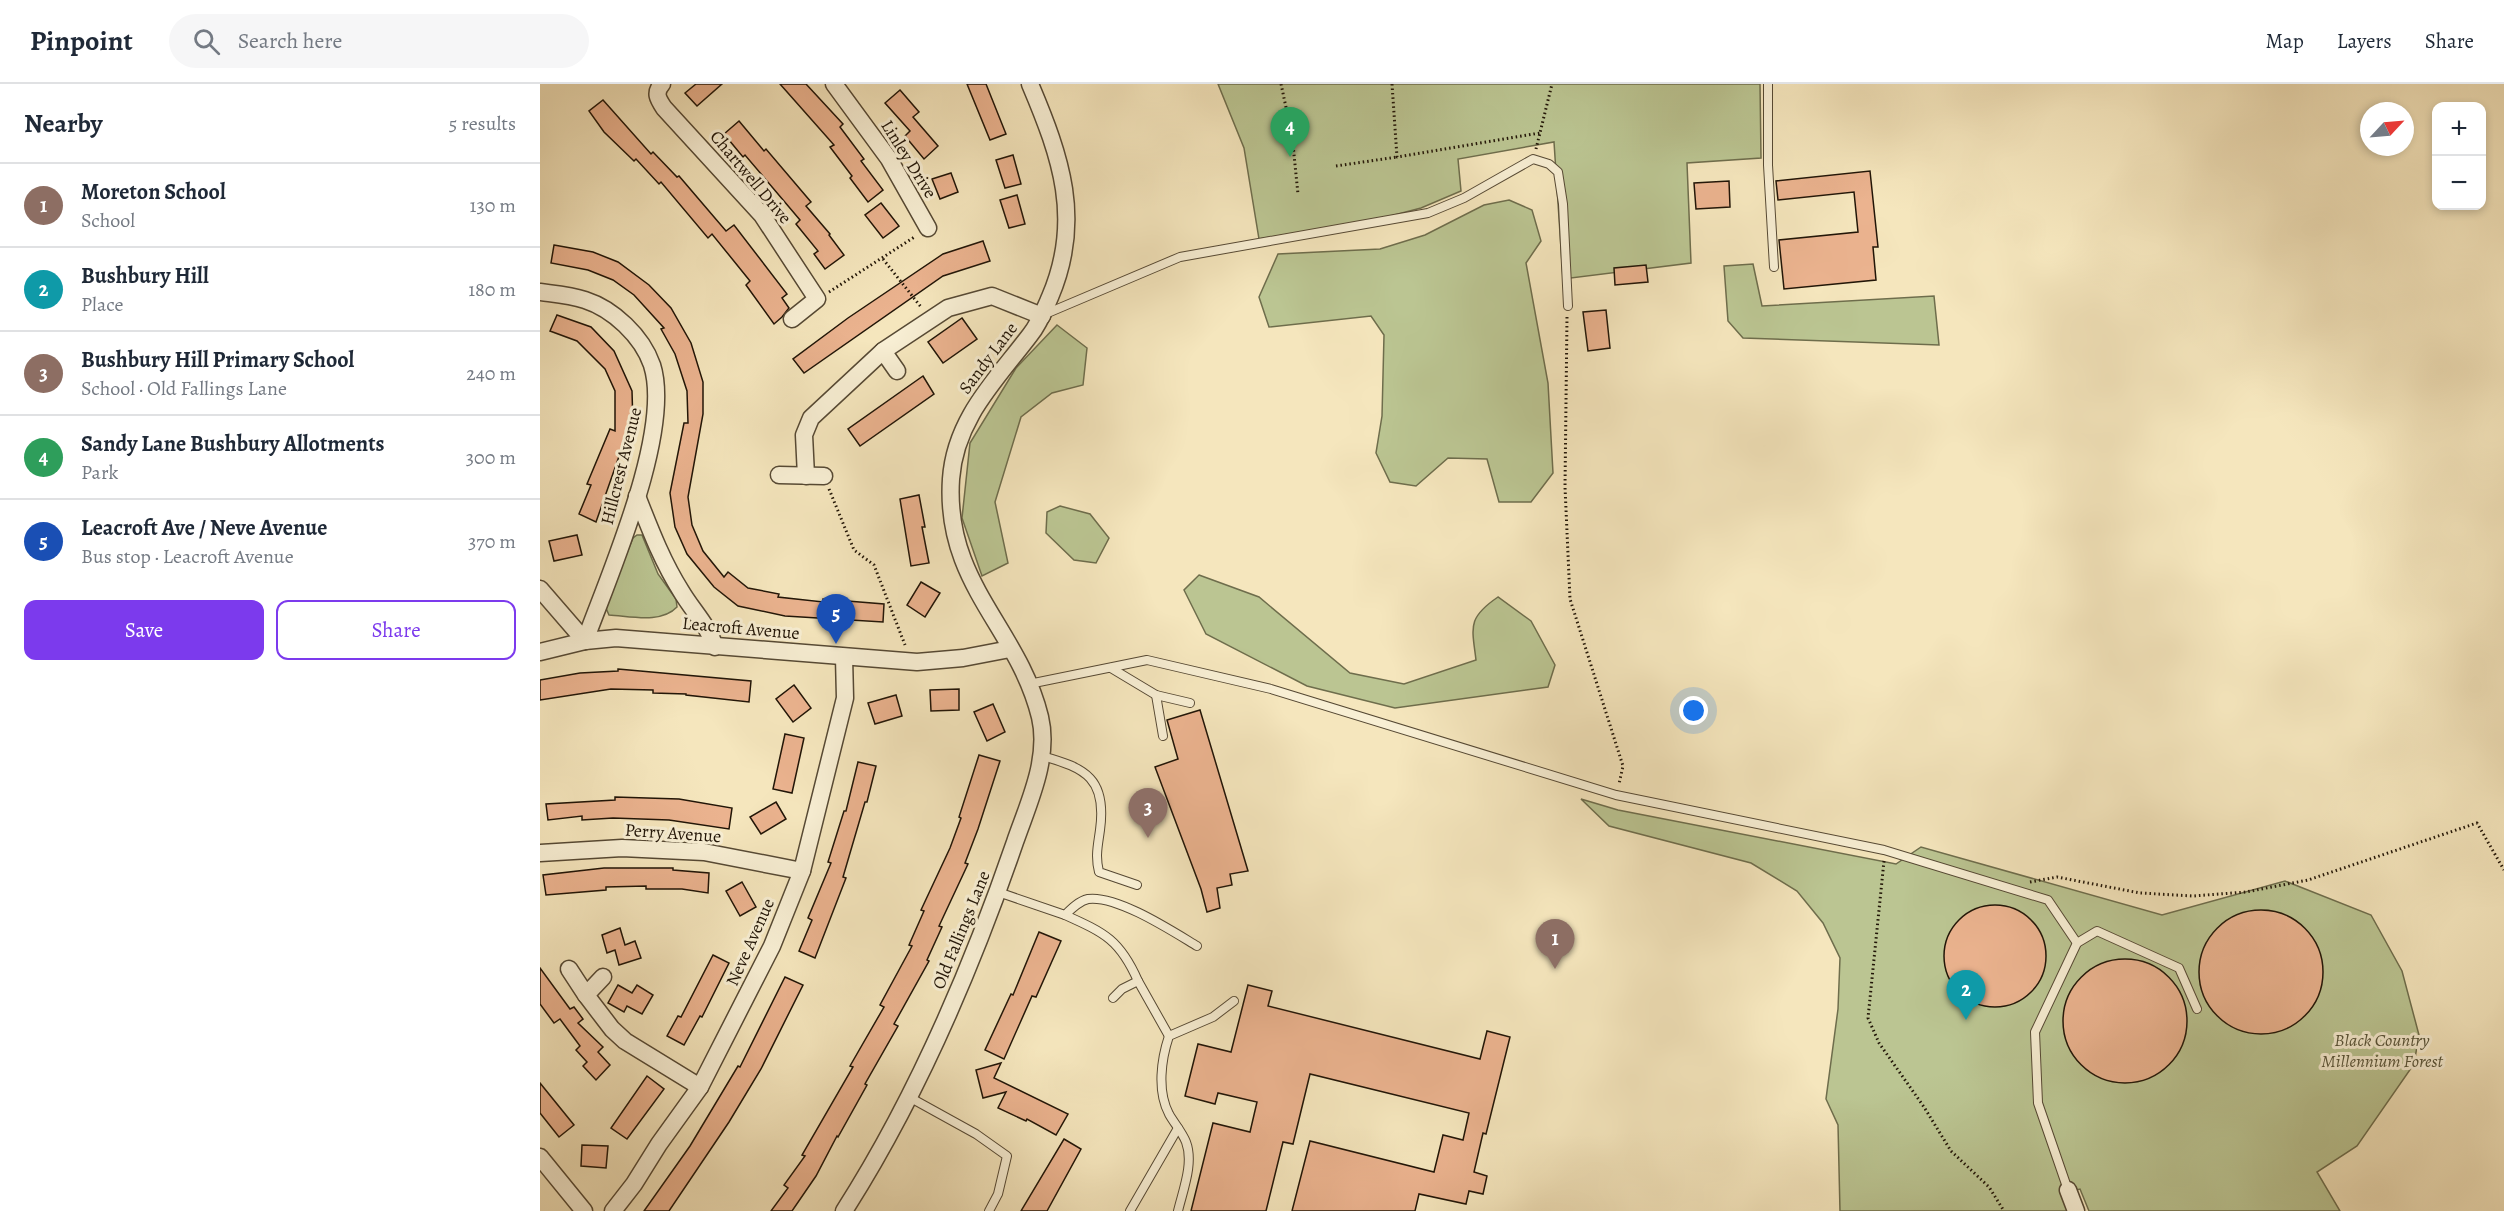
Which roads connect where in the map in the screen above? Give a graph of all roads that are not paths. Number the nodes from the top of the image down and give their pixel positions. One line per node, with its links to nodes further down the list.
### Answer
1 (662, 84): 10 (street, Chartwell Drive)
2 (834, 84): 5 (street, Linley Drive)
3 (1030, 84): 9 (street, Sandy Lane)
4 (1768, 84): 6 (lane)
5 (928, 228)
6 (1774, 267)
7 (540, 292): 16 (street, Hillcrest Avenue)
8 (1568, 306): 9 (lane)
9 (1042, 316): 11 (street); 20 (street, Sandy Lane)
10 (792, 319)
11 (883, 351): 12 (street); 14 (street)
12 (897, 371)
13 (779, 475): 14 (street)
14 (806, 476): 15 (street)
15 (824, 476)
16 (637, 496): 18 (street, Hillcrest Avenue); 19 (street)
17 (540, 589): 18 (street)
18 (585, 641): 19 (street, Leacroft Avenue); 21 (street, Leacroft Avenue)
19 (716, 647): 22 (street, Leacroft Avenue)
20 (1010, 650): 22 (street, Leacroft Avenue); 24 (street, Old Fallings Lane)
21 (540, 652)
22 (844, 657): 30 (street, Neve Avenue)
23 (1111, 668): 24 (lane); 25 (lane); 34 (lane)
24 (1029, 684): 28 (street, Old Fallings Lane)
25 (1156, 695): 26 (lane); 27 (lane)
26 (1190, 703)
27 (1163, 736)
28 (1042, 756): 31 (lane); 32 (street, Old Fallings Lane)
29 (540, 853): 30 (street, Perry Avenue)
30 (802, 871): 44 (street, Neve Avenue)
31 (1137, 885)
32 (998, 892): 33 (lane); 45 (street, Old Fallings Lane)
33 (1065, 915): 35 (lane); 38 (lane)
34 (2077, 943): 42 (lane); 48 (lane)
35 (1197, 946)
36 (569, 969): 39 (street)
37 (603, 977): 39 (street)
38 (1138, 981): 40 (lane); 43 (lane)
39 (586, 995): 44 (street)
40 (1113, 998)
41 (1234, 1001): 43 (lane)
42 (2197, 1009)
43 (1169, 1036): 46 (lane)
44 (700, 1087): 50 (street, Neve Avenue)
45 (909, 1097): 51 (street, Old Fallings Lane); 52 (lane)
46 (1178, 1128): 53 (lane); 54 (lane)
47 (540, 1157): 49 (street)
48 (2068, 1190): 55 (street)
49 (584, 1211)
50 (613, 1211)
51 (844, 1211)
52 (989, 1211)
53 (1130, 1211)
54 (1178, 1211)
55 (2076, 1211)

